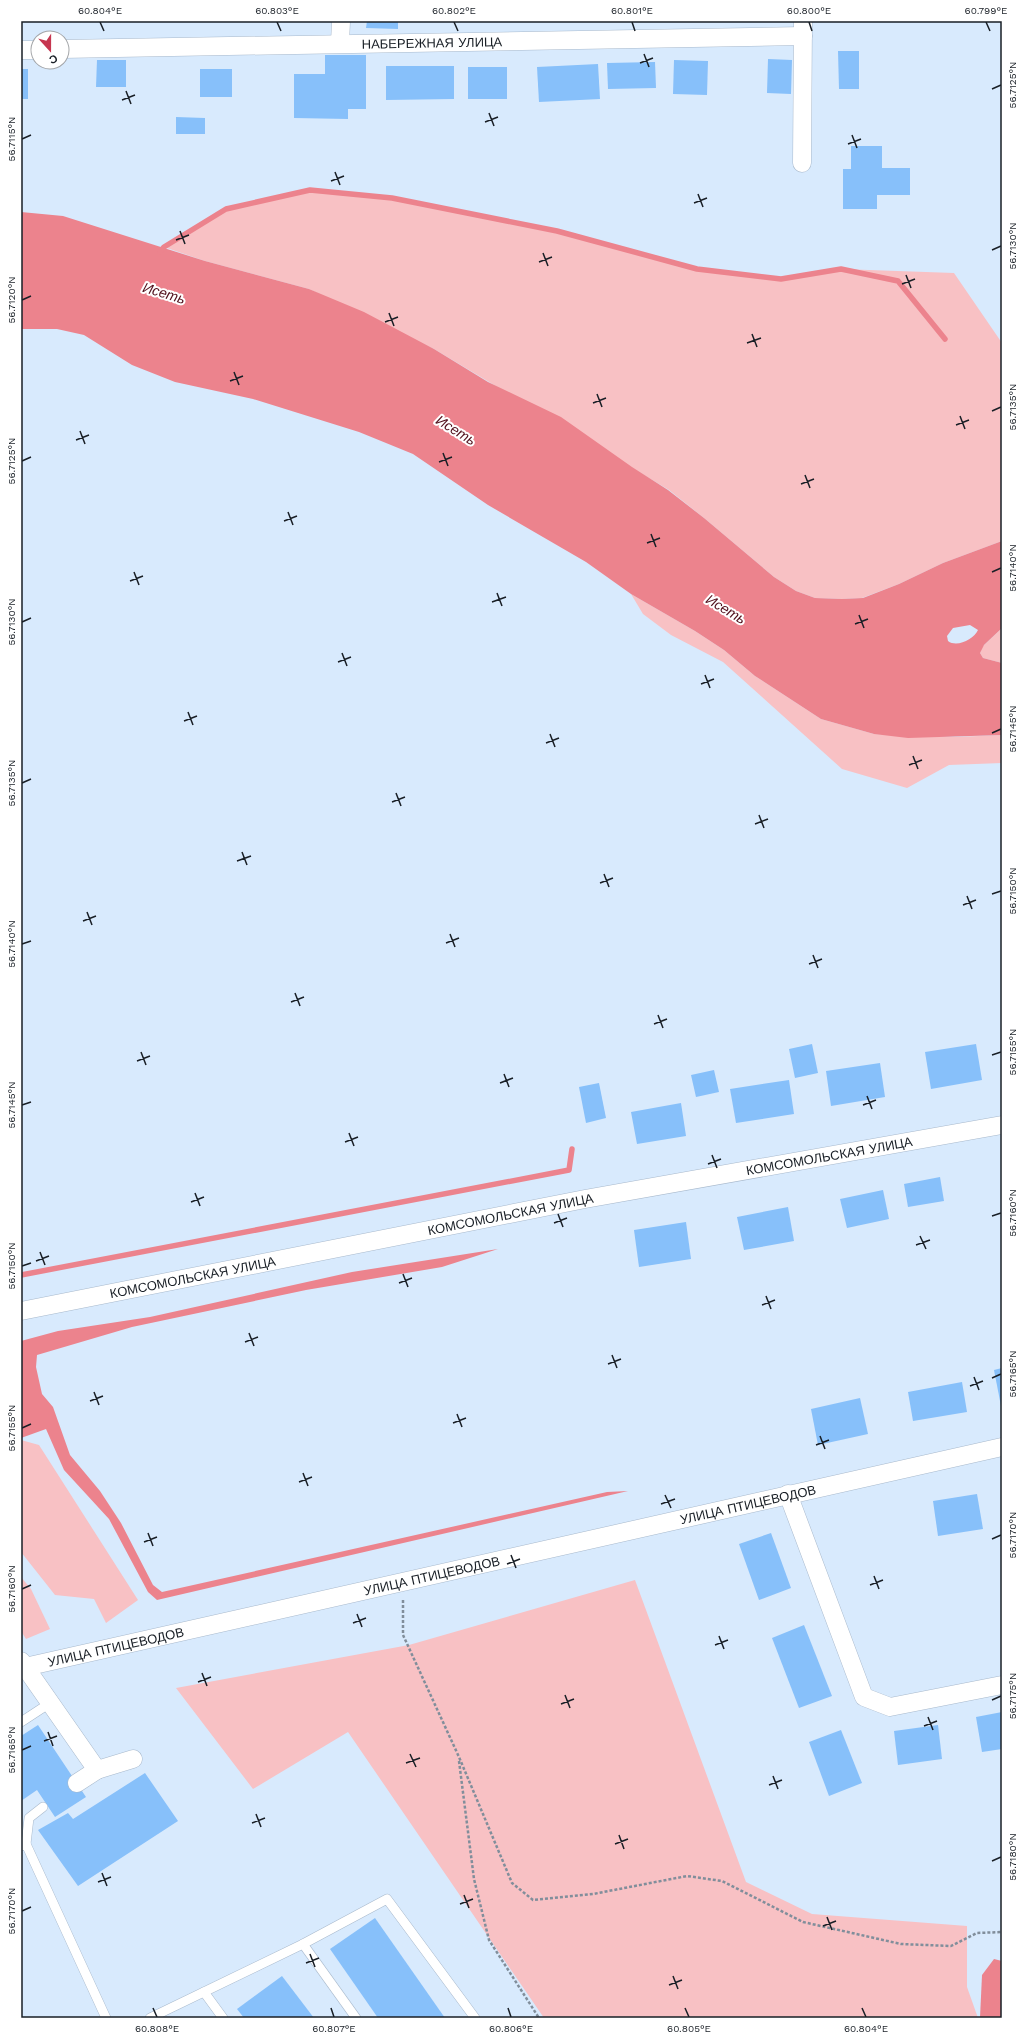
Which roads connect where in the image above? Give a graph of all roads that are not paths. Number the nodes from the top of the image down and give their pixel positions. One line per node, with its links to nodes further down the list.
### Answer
1 (341, 21): 3 (street)
2 (803, 28): 3 (street, НАБЕРЕЖНАЯ УЛИЦА); 5 (street)
3 (340, 43): 4 (street, НАБЕРЕЖНАЯ УЛИЦА)
4 (70, 49)
5 (802, 163)
6 (1002, 1125): 7 (street, КОМСОМОЛЬСКАЯ УЛИЦА)
7 (21, 1311)
8 (1002, 1447): 9 (street, УЛИЦА ПТИЦЕВОДОВ)
9 (788, 1494): 10 (street, УЛИЦА ПТИЦЕВОДОВ); 11 (street)
10 (23, 1664): 12 (street)
11 (1002, 1685)
12 (50, 1703): 13 (lane); 15 (street)
13 (21, 1722)
14 (133, 1759): 15 (street)
15 (97, 1770): 16 (street)
16 (77, 1783)
17 (43, 1807): 18 (lane)
18 (24, 1845): 21 (lane)
19 (303, 1944): 20 (lane); 24 (lane); 25 (lane)
20 (204, 1992): 22 (lane); 23 (lane)
21 (106, 2018)
22 (150, 2018)
23 (223, 2018)
24 (356, 2018)
25 (475, 2018)

